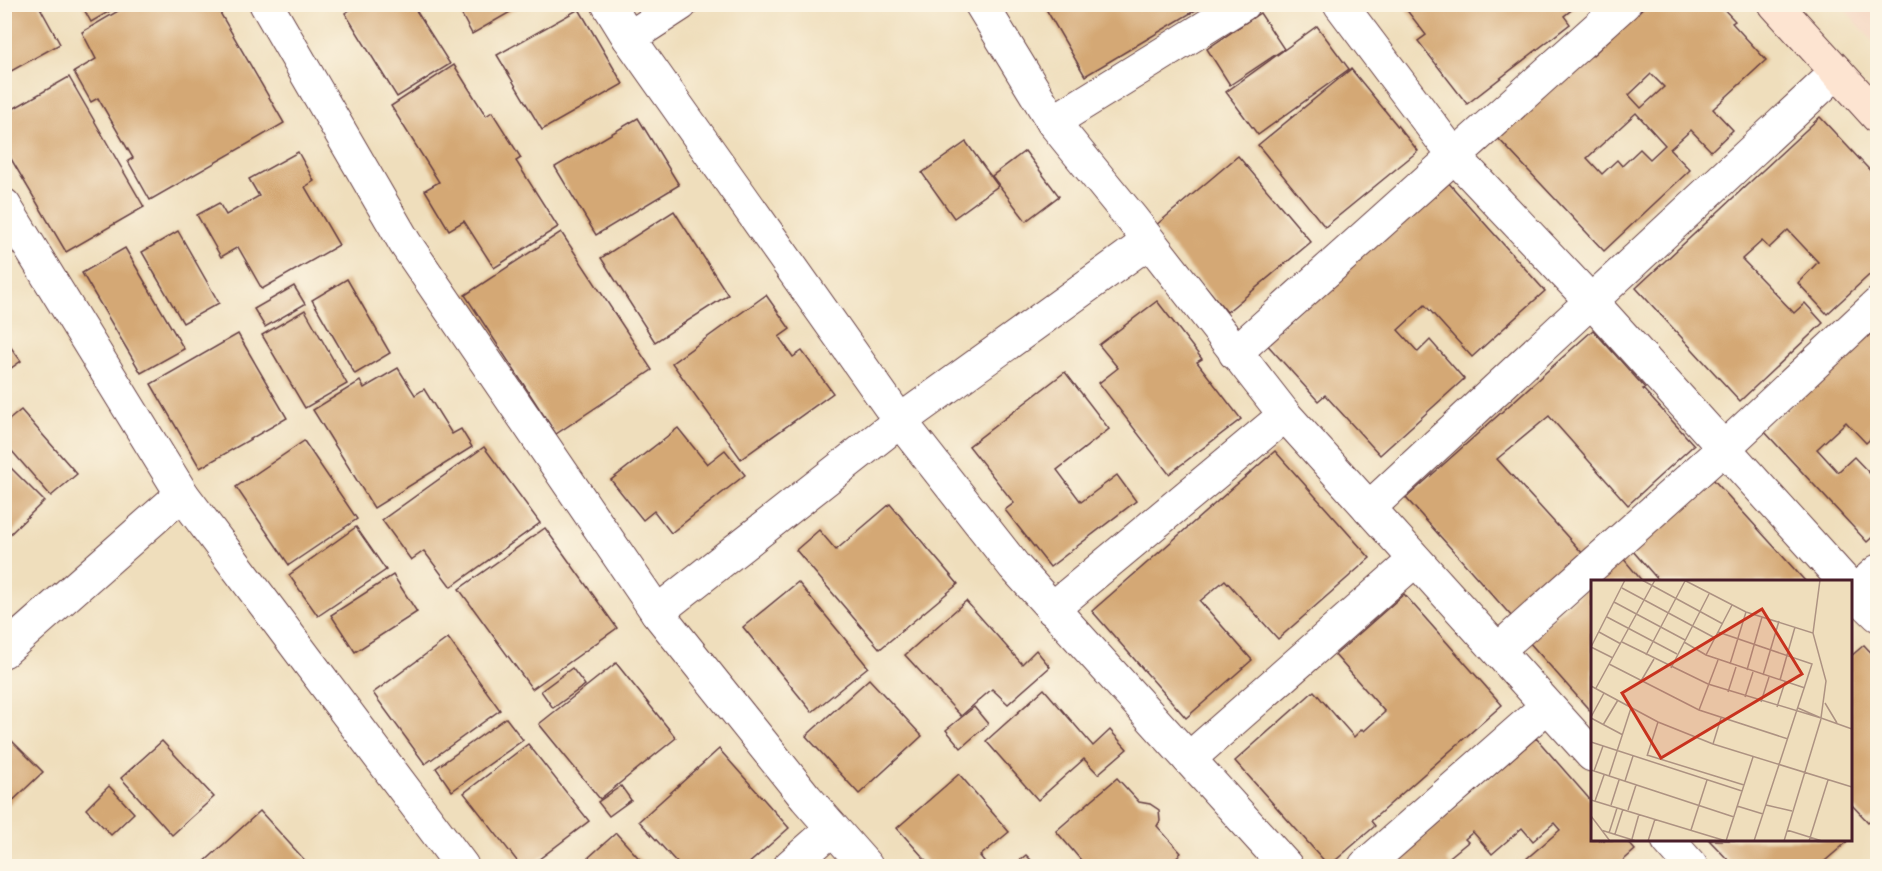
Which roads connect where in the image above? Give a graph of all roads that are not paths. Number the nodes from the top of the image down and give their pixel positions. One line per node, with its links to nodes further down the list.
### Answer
1 (267, 4): 28 (street)
2 (608, 4): 9 (street)
3 (681, 4): 9 (street)
4 (981, 4): 12 (street)
5 (1243, 4): 12 (street)
6 (1340, 4): 13 (street)
7 (1624, 4): 13 (street)
8 (1775, 4): 10 (main road)
9 (628, 38): 20 (street)
10 (1837, 72): 11 (main road); 16 (street)
11 (1878, 117)
12 (1053, 122): 15 (street)
13 (1455, 157): 16 (street); 18 (street)
14 (4, 206): 22 (street)
15 (1148, 242): 18 (street); 20 (street)
16 (1591, 302): 21 (street); 23 (street)
17 (1878, 304): 21 (street)
18 (1236, 353): 19 (street)
19 (1285, 415): 23 (street); 27 (street)
20 (900, 421): 27 (street); 28 (street)
21 (1724, 448): 25 (street); 30 (street)
22 (182, 494): 31 (street); 36 (street)
23 (1369, 508): 24 (street)
24 (1415, 560): 30 (street); 34 (street)
25 (1850, 580)
26 (1856, 586): 29 (street)
27 (1052, 609): 34 (street)
28 (657, 612): 35 (street)
29 (1878, 615)
30 (1498, 650): 32 (street)
31 (4, 651)
32 (1547, 706): 33 (street); 40 (street)
33 (1591, 753)
34 (1189, 759): 39 (street)
35 (832, 829): 37 (street); 38 (street)
36 (462, 867)
37 (790, 867)
38 (866, 867)
39 (1286, 867)
40 (1365, 867)

